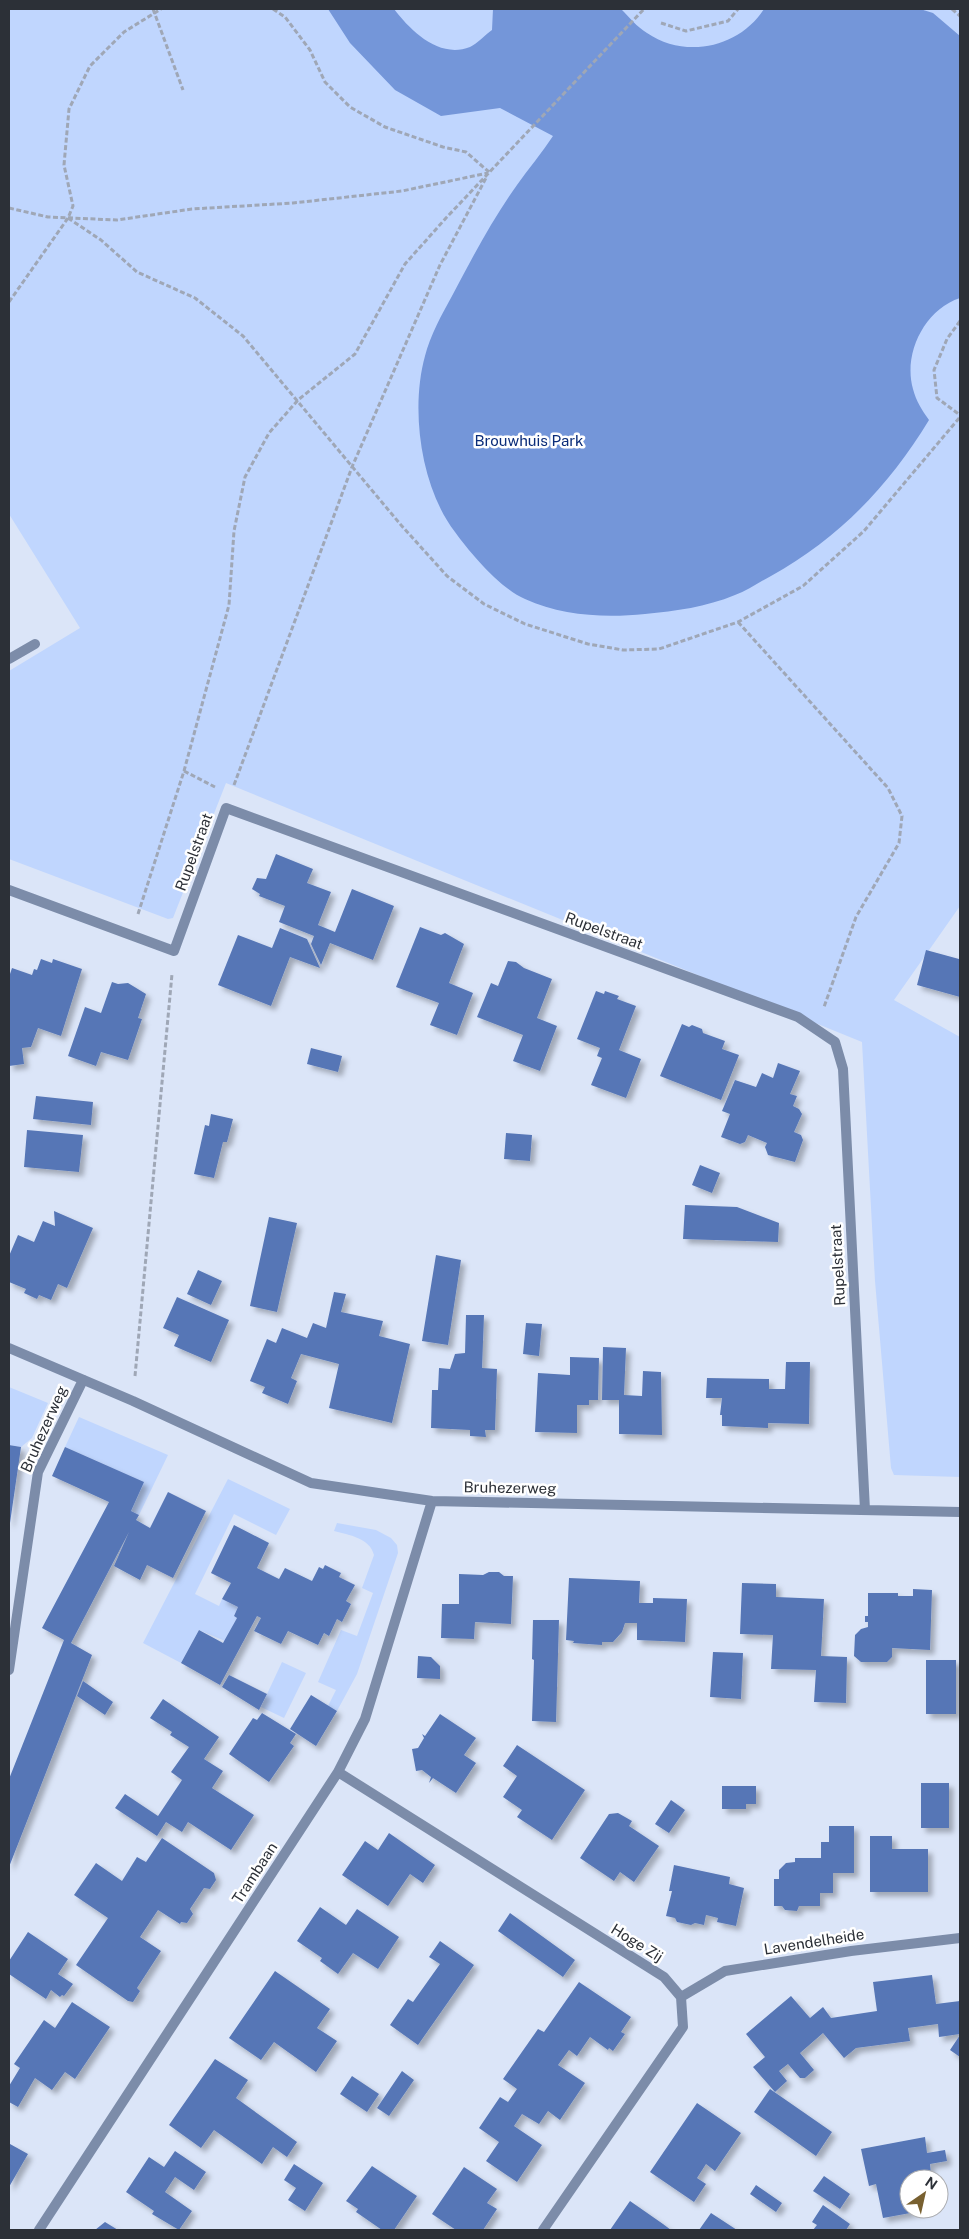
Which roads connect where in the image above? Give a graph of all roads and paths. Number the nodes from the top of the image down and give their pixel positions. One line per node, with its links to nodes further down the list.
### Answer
1 (161, 9): 6 (path)
2 (273, 9): 10 (path)
3 (644, 9): 10 (path)
4 (738, 9): 8 (path)
5 (952, 9): 7 (path)
6 (154, 10): 9 (path); 12 (path)
7 (960, 16)
8 (660, 23)
9 (183, 90)
10 (489, 173): 12 (path); 15 (path); 17 (path)
11 (9, 208): 12 (path)
12 (68, 218): 13 (path); 15 (path)
13 (9, 302)
14 (960, 321): 16 (path)
15 (298, 400): 17 (path); 21 (path)
16 (960, 416): 18 (path)
17 (352, 467): 18 (path); 22 (path)
18 (738, 622): 27 (path)
19 (35, 644): 20 (street)
20 (9, 659)
21 (184, 771): 22 (path); 25 (path)
22 (230, 795): 23 (path)
23 (226, 808): 26 (street, Rupelstraat); 27 (street, Rupelstraat)
24 (9, 890): 25 (street)
25 (131, 935): 26 (street)
26 (174, 951): 30 (path)
27 (816, 1029): 32 (street, Rupelstraat)
28 (9, 1348): 29 (street, Bruhezerweg)
29 (83, 1380): 30 (street, Bruhezerweg); 34 (street, Bruhezerweg)
30 (133, 1401): 31 (street, Bruhezerweg)
31 (432, 1501): 32 (street, Bruhezerweg); 35 (street, Trambaan)
32 (865, 1510): 33 (street, Bruhezerweg)
33 (960, 1512)
34 (9, 1670)
35 (338, 1772): 37 (street, Hoge Zij); 38 (street, Trambaan)
36 (959, 1939): 37 (street, Lavendelheide)
37 (681, 1997): 39 (street)
38 (39, 2230)
39 (543, 2230)

